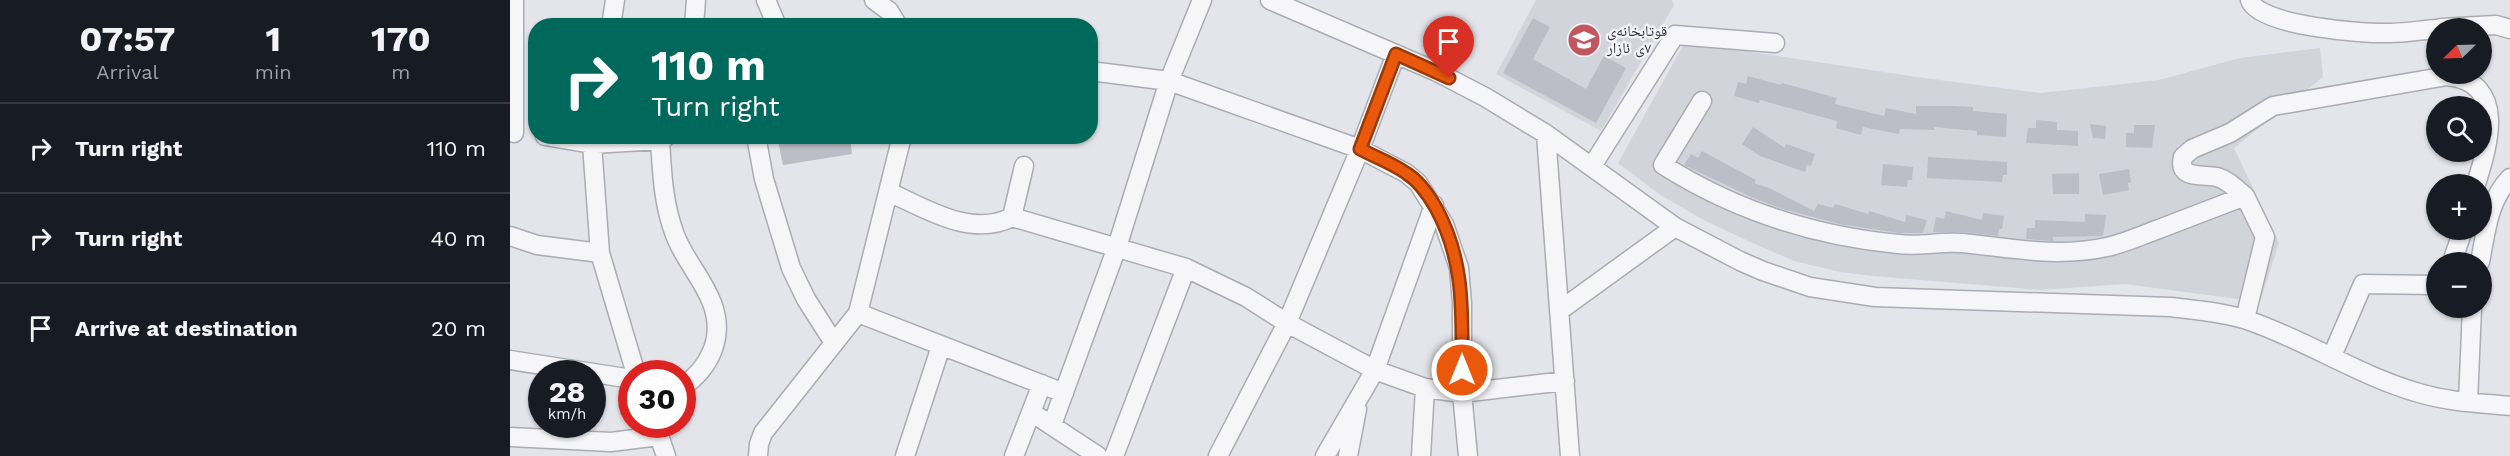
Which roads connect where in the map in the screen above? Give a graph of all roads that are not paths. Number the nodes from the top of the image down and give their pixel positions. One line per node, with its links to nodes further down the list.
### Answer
1 (514, 0): 14 (street)
2 (615, 0): 9 (street)
3 (696, 0): 10 (street)
4 (766, 0): 11 (street)
5 (874, 0): 12 (street)
6 (1202, 0): 20 (street)
7 (1270, 0): 18 (street)
8 (2250, 0): 16 (street)
9 (612, 18)
10 (695, 18)
11 (774, 18)
12 (893, 18)
13 (2492, 25): 15 (street)
14 (512, 29): 22 (street)
15 (2510, 29)
16 (2426, 30)
17 (1775, 43): 31 (street)
18 (1396, 54): 24 (street); 29 (street)
19 (1098, 72): 20 (street)
20 (1169, 81): 29 (street); 40 (street)
21 (1702, 101): 35 (street)
22 (512, 133): 23 (street)
23 (528, 134)
24 (1546, 134): 31 (street); 45 (street)
25 (584, 144): 42 (street)
26 (664, 144): 56 (street)
27 (757, 144): 50 (street)
28 (900, 144): 34 (street)
29 (1360, 149): 36 (street); 49 (street)
30 (1024, 166): 37 (street)
31 (1592, 166): 38 (street)
32 (2479, 174): 35 (street)
33 (2510, 178): 41 (street)
34 (889, 192): 37 (street); 46 (street)
35 (2245, 196): 48 (street)
36 (1434, 205): 55 (street); 62 (street)
37 (1012, 217): 40 (street)
38 (1675, 227): 45 (street); 48 (street)
39 (510, 236): 42 (street)
40 (1117, 247): 43 (street); 61 (street)
41 (2482, 252)
42 (600, 254): 54 (street)
43 (1186, 268): 49 (street); 76 (street)
44 (2426, 285): 52 (street)
45 (1559, 311): 58 (street)
46 (858, 313): 50 (street); 51 (street)
47 (2472, 318): 64 (street)
48 (2245, 319): 52 (street)
49 (1287, 323): 55 (street); 77 (street)
50 (834, 343): 72 (street)
51 (941, 346): 59 (street); 73 (street)
52 (2332, 356): 64 (street)
53 (510, 360): 57 (street)
54 (632, 360)
55 (1375, 370): 60 (street); 63 (street)
56 (696, 376)
57 (618, 377)
58 (1565, 381): 62 (street); 82 (street)
59 (1042, 384): 61 (street); 66 (street)
60 (1425, 388): 62 (street); 80 (street)
61 (1064, 393): 67 (street)
62 (1462, 393): 81 (street)
63 (1360, 396): 78 (street); 79 (street)
64 (2468, 402): 65 (street)
65 (2510, 406)
66 (1031, 412): 67 (street); 74 (street)
67 (1052, 425): 75 (street)
68 (510, 437): 69 (street)
69 (626, 438)
70 (660, 438): 71 (street)
71 (666, 456)
72 (758, 456)
73 (905, 456)
74 (1014, 456)
75 (1098, 456)
76 (1114, 456)
77 (1218, 456)
78 (1325, 456)
79 (1348, 456)
80 (1421, 456)
81 (1468, 456)
82 (1570, 456)

